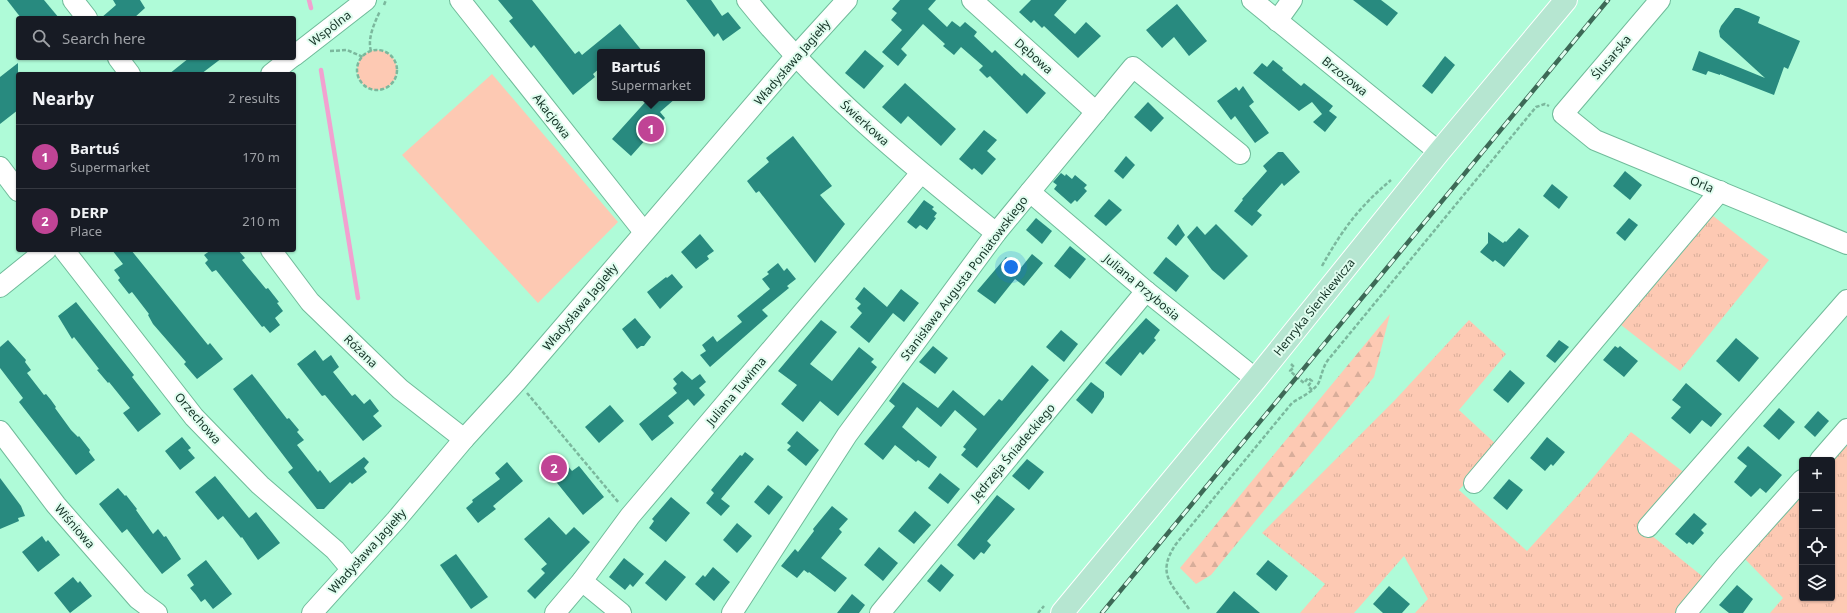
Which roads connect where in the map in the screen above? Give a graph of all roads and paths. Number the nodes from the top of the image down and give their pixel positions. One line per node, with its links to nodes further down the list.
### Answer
1 (73, 0): 12 (street)
2 (366, 0): 16 (street, Wspólna)
3 (386, 0): 15 (path)
4 (460, 0): 32 (street, Akacjowa)
5 (747, 0): 18 (street, Świerkowa)
6 (847, 0): 18 (street, Władysława Jagiełły)
7 (972, 0): 23 (street, Dębowa)
8 (1252, 0): 13 (street, Brzozowa)
9 (1292, 0): 13 (street)
10 (1566, 0): 25 (main road, Henryka Sienkiewicza)
11 (1660, 0): 24 (street, Ślusarska)
12 (85, 16)
13 (1277, 20): 25 (street, Brzozowa)
14 (328, 51): 17 (path)
15 (371, 51): 17 (path); 17 (path)
16 (296, 54)
17 (363, 57)
18 (795, 57): 28 (street, Świerkowa); 32 (street, Władysława Jagiełły)
19 (120, 60): 21 (street)
20 (288, 60): 22 (street)
21 (128, 72)
22 (274, 72)
23 (1096, 112): 26 (street, Stanisława Augusta Poniatowskiego); 31 (street, Stanisława Augusta Poniatowskiego)
24 (1563, 114): 30 (street, Orla); 44 (path)
25 (1439, 152): 42 (main road, Henryka Sienkiewicza)
26 (1240, 154)
27 (0, 167): 29 (street)
28 (920, 173): 33 (street, Świerkowa); 51 (street, Juliana Tuwima)
29 (16, 188)
30 (1720, 191): 34 (street, Orla); 49 (street)
31 (1030, 192): 33 (street, Stanisława Augusta Poniatowskiego); 39 (street, Juliana Przybosia)
32 (644, 232): 43 (street, Władysława Jagiełły)
33 (996, 233): 60 (street, Stanisława Augusta Poniatowskiego)
34 (1847, 244)
35 (44, 252): 38 (street)
36 (66, 252): 53 (street, Orzechowa)
37 (272, 252): 47 (street, Różana)
38 (0, 287)
39 (1146, 291): 42 (street, Juliana Przybosia); 61 (street, Jędrzeja Śniadeckiego)
40 (1847, 300): 52 (street)
41 (1286, 368): 44 (path)
42 (1256, 379): 62 (main road, Henryka Sienkiewicza)
43 (517, 381): 47 (street, Władysława Jagiełły); 51 (path)
44 (1312, 390): 55 (path)
45 (1847, 429): 48 (street)
46 (0, 431): 56 (street, Wiśniowa)
47 (464, 439): 53 (street, Władysława Jagiełły)
48 (1823, 457)
49 (1474, 483)
50 (1799, 483): 63 (street)
51 (630, 516): 54 (street, Juliana Tuwima)
52 (1648, 528)
53 (351, 569): 57 (street, Władysława Jagiełły)
54 (582, 581): 58 (street, Juliana Tuwima); 59 (street)
55 (1189, 609)
56 (157, 613)
57 (312, 613)
58 (555, 613)
59 (621, 613)
60 (732, 613)
61 (880, 613)
62 (1062, 613)
63 (1686, 613)

